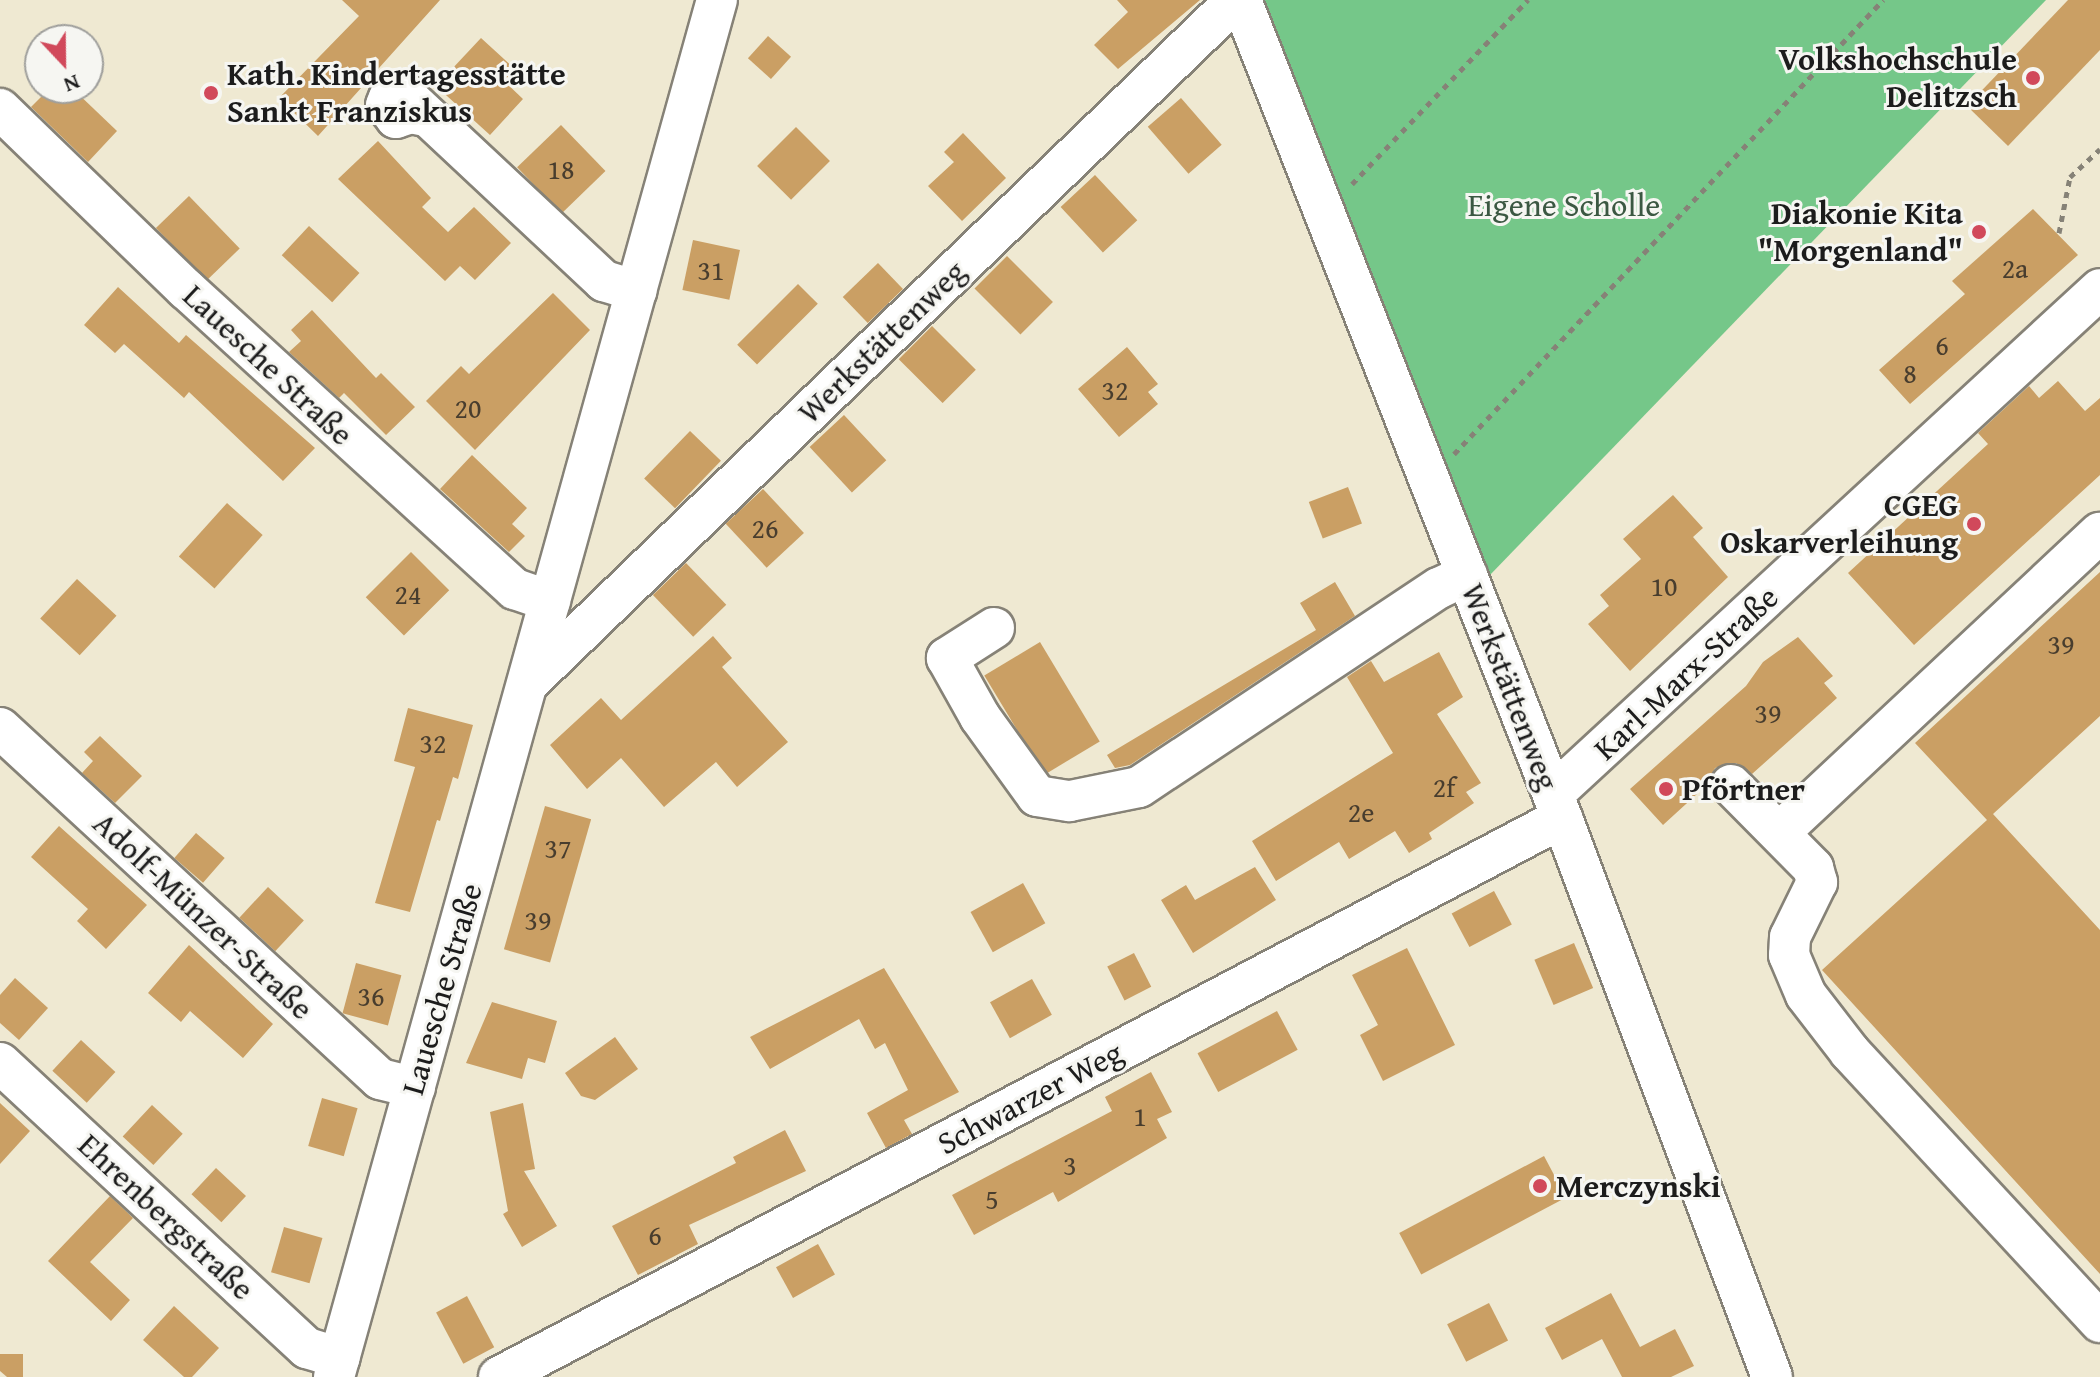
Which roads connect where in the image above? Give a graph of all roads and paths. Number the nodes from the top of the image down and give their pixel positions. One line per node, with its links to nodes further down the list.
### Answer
1 (717, 0): 11 (street, Lauesche Straße)
2 (1238, 0): 8 (street, Werkstättenweg); 17 (street, Werkstättenweg)
3 (1528, 0): 8 (path)
4 (1883, 0): 12 (path)
5 (0, 109): 15 (street, Lauesche Straße)
6 (425, 116): 11 (street)
7 (2100, 149): 9 (path)
8 (1321, 205): 12 (street, Werkstättenweg)
9 (2059, 233)
10 (2100, 289): 20 (street, Karl-Marx-Straße)
11 (637, 291): 15 (street, Lauesche Straße)
12 (1427, 472): 14 (street, Werkstättenweg)
13 (2100, 533): 21 (street)
14 (1467, 575): 16 (street); 20 (street, Werkstättenweg)
15 (550, 601): 17 (street, Lauesche Straße)
16 (994, 628)
17 (527, 685): 23 (street, Lauesche Straße)
18 (0, 728): 23 (street, Adolf-Münzer-Straße)
19 (1731, 785): 21 (street)
20 (1557, 806): 26 (street, Schwarzer Weg); 27 (street, Werkstättenweg)
21 (1780, 832): 24 (street)
22 (0, 1063): 25 (street, Ehrenbergstraße)
23 (415, 1088): 25 (street, Lauesche Straße)
24 (2100, 1322)
25 (337, 1367)
26 (499, 1377)
27 (1772, 1377)

